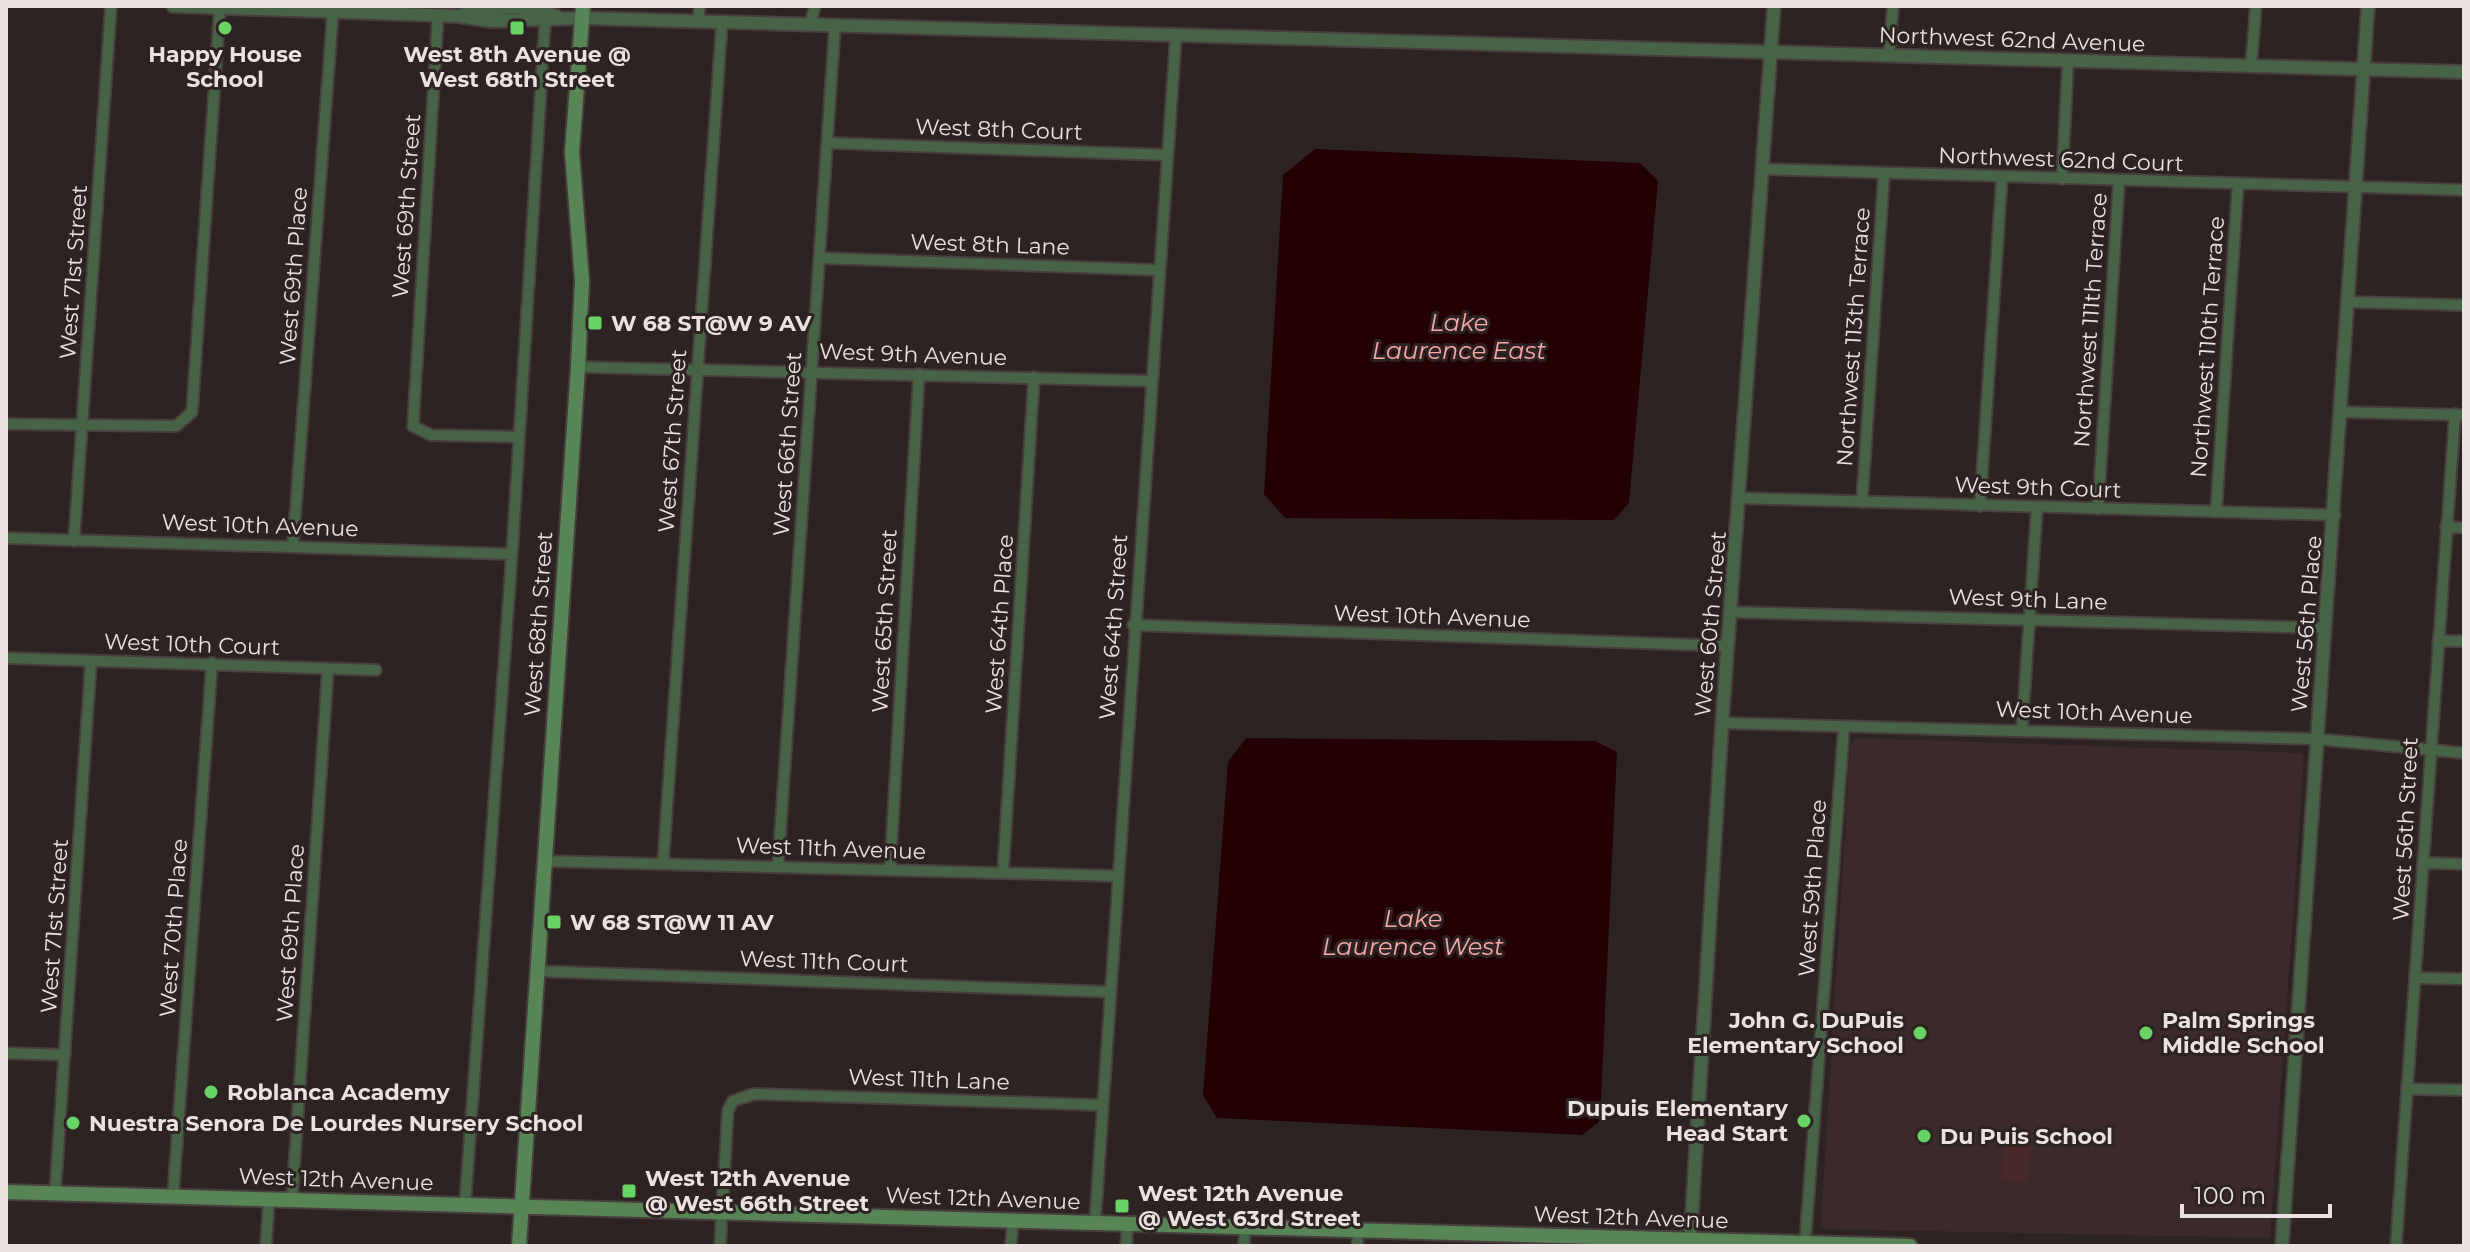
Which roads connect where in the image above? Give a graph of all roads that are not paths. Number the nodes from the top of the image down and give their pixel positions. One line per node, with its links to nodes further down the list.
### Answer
1 (111, 6): 51 (street, West 71st Street)
2 (173, 6): 9 (street)
3 (700, 6): 16 (street)
4 (815, 6): 19 (street)
5 (1774, 6): 22 (street, West 60th Street)
6 (1893, 6): 23 (street)
7 (2256, 6): 25 (street)
8 (2368, 6): 26 (street, West 56th Place)
9 (213, 7): 11 (street); 51 (street)
10 (360, 9): 11 (street); 13 (street)
11 (333, 11): 64 (street, West 69th Place)
12 (582, 12): 15 (street, Northwest 62nd Avenue); 16 (street, Northwest 62nd Avenue); 42 (main road, West 68th Street)
13 (438, 15): 14 (street); 52 (street, West 69th Street)
14 (458, 16): 15 (street); 17 (street)
15 (558, 17): 17 (street)
16 (698, 21): 18 (street, Northwest 62nd Avenue)
17 (545, 22): 52 (street, West 68th Street)
18 (722, 22): 19 (street, Northwest 62nd Avenue); 43 (street, West 67th Street)
19 (810, 24): 20 (street, Northwest 62nd Avenue)
20 (835, 25): 21 (street, Northwest 62nd Avenue); 28 (street, West 66th Street)
21 (1176, 35): 22 (street, Northwest 62nd Avenue); 29 (street, West 64th Street)
22 (1771, 52): 23 (street, Northwest 62nd Avenue); 30 (street, West 60th Street)
23 (1889, 55): 24 (street, Northwest 62nd Avenue)
24 (2068, 62): 25 (street, Northwest 62nd Avenue); 33 (street)
25 (2251, 66): 26 (street, Northwest 62nd Avenue)
26 (2364, 70): 27 (street, Northwest 62nd Avenue); 36 (street, West 56th Place)
27 (2464, 72)
28 (830, 143): 29 (street, West 8th Court); 38 (street, West 66th Street)
29 (1167, 155): 39 (street, West 64th Street)
30 (1765, 169): 31 (street, Northwest 62nd Court); 53 (street, West 60th Street)
31 (1884, 174): 32 (street, Northwest 62nd Court); 54 (street, Northwest 113th Terrace)
32 (2002, 177): 33 (street, Northwest 62nd Court); 55 (street)
33 (2062, 179): 34 (street, Northwest 62nd Court)
34 (2119, 181): 35 (street, Northwest 62nd Court); 57 (street, Northwest 111th Terrace)
35 (2238, 184): 36 (street, Northwest 62nd Court); 58 (street, Northwest 110th Terrace)
36 (2356, 187): 37 (street); 40 (street, West 56th Place)
37 (2464, 190)
38 (820, 258): 39 (street, West 8th Lane); 44 (street, West 66th Street)
39 (1158, 270): 47 (street, West 64th Street)
40 (2347, 302): 41 (street); 48 (street, West 56th Place)
41 (2464, 305)
42 (578, 367): 43 (street, West 9th Avenue); 84 (main road, West 68th Street)
43 (698, 371): 44 (street, West 9th Avenue); 86 (street, West 67th Street)
44 (812, 371): 45 (street, West 9th Avenue); 88 (street, West 66th Street)
45 (919, 374): 46 (street, West 9th Avenue); 89 (street, West 65th Street)
46 (1034, 377): 47 (street, West 9th Avenue); 90 (street, West 64th Place)
47 (1150, 381): 68 (street, West 64th Street)
48 (2341, 412): 49 (street); 59 (street, West 56th Place)
49 (2459, 414): 60 (street, West 56th Street)
50 (6, 424): 51 (street)
51 (83, 426): 63 (street, West 71st Street)
52 (517, 437): 65 (street, West 68th Street)
53 (1740, 498): 54 (street, West 9th Court); 66 (street, West 60th Street)
54 (1862, 502): 55 (street, West 9th Court)
55 (1980, 506): 56 (street, West 9th Court)
56 (2037, 507): 57 (street, West 9th Court); 67 (street)
57 (2098, 509): 58 (street, West 9th Court)
58 (2216, 512): 59 (street, West 9th Court)
59 (2335, 515): 69 (street, West 56th Place)
60 (2446, 527): 61 (street); 70 (street, West 56th Street)
61 (2464, 528)
62 (6, 538): 63 (street, West 10th Avenue)
63 (74, 541): 64 (street, West 10th Avenue)
64 (293, 545): 65 (street, West 10th Avenue)
65 (512, 554): 106 (street, West 68th Street)
66 (1731, 612): 67 (street, West 9th Lane); 72 (street, West 60th Street)
67 (2031, 618): 69 (street, West 9th Lane); 80 (street)
68 (1133, 625): 72 (street, West 10th Avenue); 91 (street, West 64th Street)
69 (2325, 628): 81 (street, West 56th Place)
70 (2438, 641): 71 (street); 82 (street, West 56th Street)
71 (2464, 641)
72 (1728, 646): 78 (street, West 60th Street)
73 (6, 658): 74 (street, West 10th Court)
74 (91, 661): 75 (street, West 10th Court); 97 (street, West 71st Street)
75 (212, 663): 76 (street, West 10th Court); 103 (street, West 70th Place)
76 (328, 669): 77 (street, West 10th Court); 105 (street, West 69th Place)
77 (376, 670)
78 (1722, 723): 79 (street, West 10th Avenue); 115 (street, West 60th Street)
79 (1844, 727): 80 (street, West 10th Avenue); 116 (street, West 59th Place)
80 (2022, 729): 81 (street, West 10th Avenue)
81 (2317, 739): 82 (street, West 10th Avenue); 124 (street, West 56th Place)
82 (2429, 752): 83 (street, West 10th Avenue); 85 (street, West 56th Street)
83 (2464, 753)
84 (543, 861): 86 (street, West 11th Avenue); 92 (main road, West 68th Street)
85 (2423, 863): 87 (street); 93 (street, West 56th Street)
86 (663, 864): 88 (street, West 11th Avenue)
87 (2464, 864)
88 (778, 867): 89 (street, West 11th Avenue)
89 (890, 870): 90 (street, West 11th Avenue)
90 (1003, 873): 91 (street, West 11th Avenue)
91 (1117, 876): 95 (street, West 64th Street)
92 (536, 971): 95 (street, West 11th Court); 107 (main road, West 68th Street)
93 (2417, 978): 94 (street); 98 (street, West 56th Street)
94 (2464, 979)
95 (1110, 992): 100 (street, West 64th Street)
96 (6, 1053): 97 (street)
97 (65, 1055): 102 (street, West 71st Street)
98 (2409, 1089): 99 (street); 125 (street, West 56th Street)
99 (2464, 1090)
100 (1102, 1105): 108 (street, West 11th Lane); 110 (street, West 64th Street)
101 (6, 1192): 102 (main road, West 12th Avenue)
102 (55, 1194): 103 (main road, West 12th Avenue)
103 (173, 1196): 104 (main road, West 12th Avenue)
104 (269, 1199): 105 (main road, West 12th Avenue); 117 (street)
105 (292, 1200): 106 (main road, West 12th Avenue)
106 (465, 1205): 107 (main road, West 12th Avenue)
107 (522, 1207): 108 (main road, West 12th Avenue); 118 (main road, West 68th Street)
108 (722, 1213): 109 (main road, West 12th Avenue); 119 (street)
109 (1013, 1220): 110 (main road, West 12th Avenue); 120 (street)
110 (1095, 1223): 111 (main road, West 12th Avenue)
111 (1128, 1224): 112 (main road, West 12th Avenue); 121 (street)
112 (1245, 1227): 113 (main road, West 12th Avenue); 122 (street)
113 (1357, 1239): 114 (main road, West 12th Avenue)
114 (1468, 1240): 115 (main road, West 12th Avenue)
115 (1691, 1243): 116 (main road, West 12th Avenue)
116 (1805, 1244): 123 (main road, West 12th Avenue)
117 (266, 1246)
118 (519, 1246)
119 (720, 1246)
120 (1011, 1246)
121 (1126, 1246)
122 (1244, 1246)
123 (1910, 1246)
124 (2282, 1246)
125 (2396, 1246)

